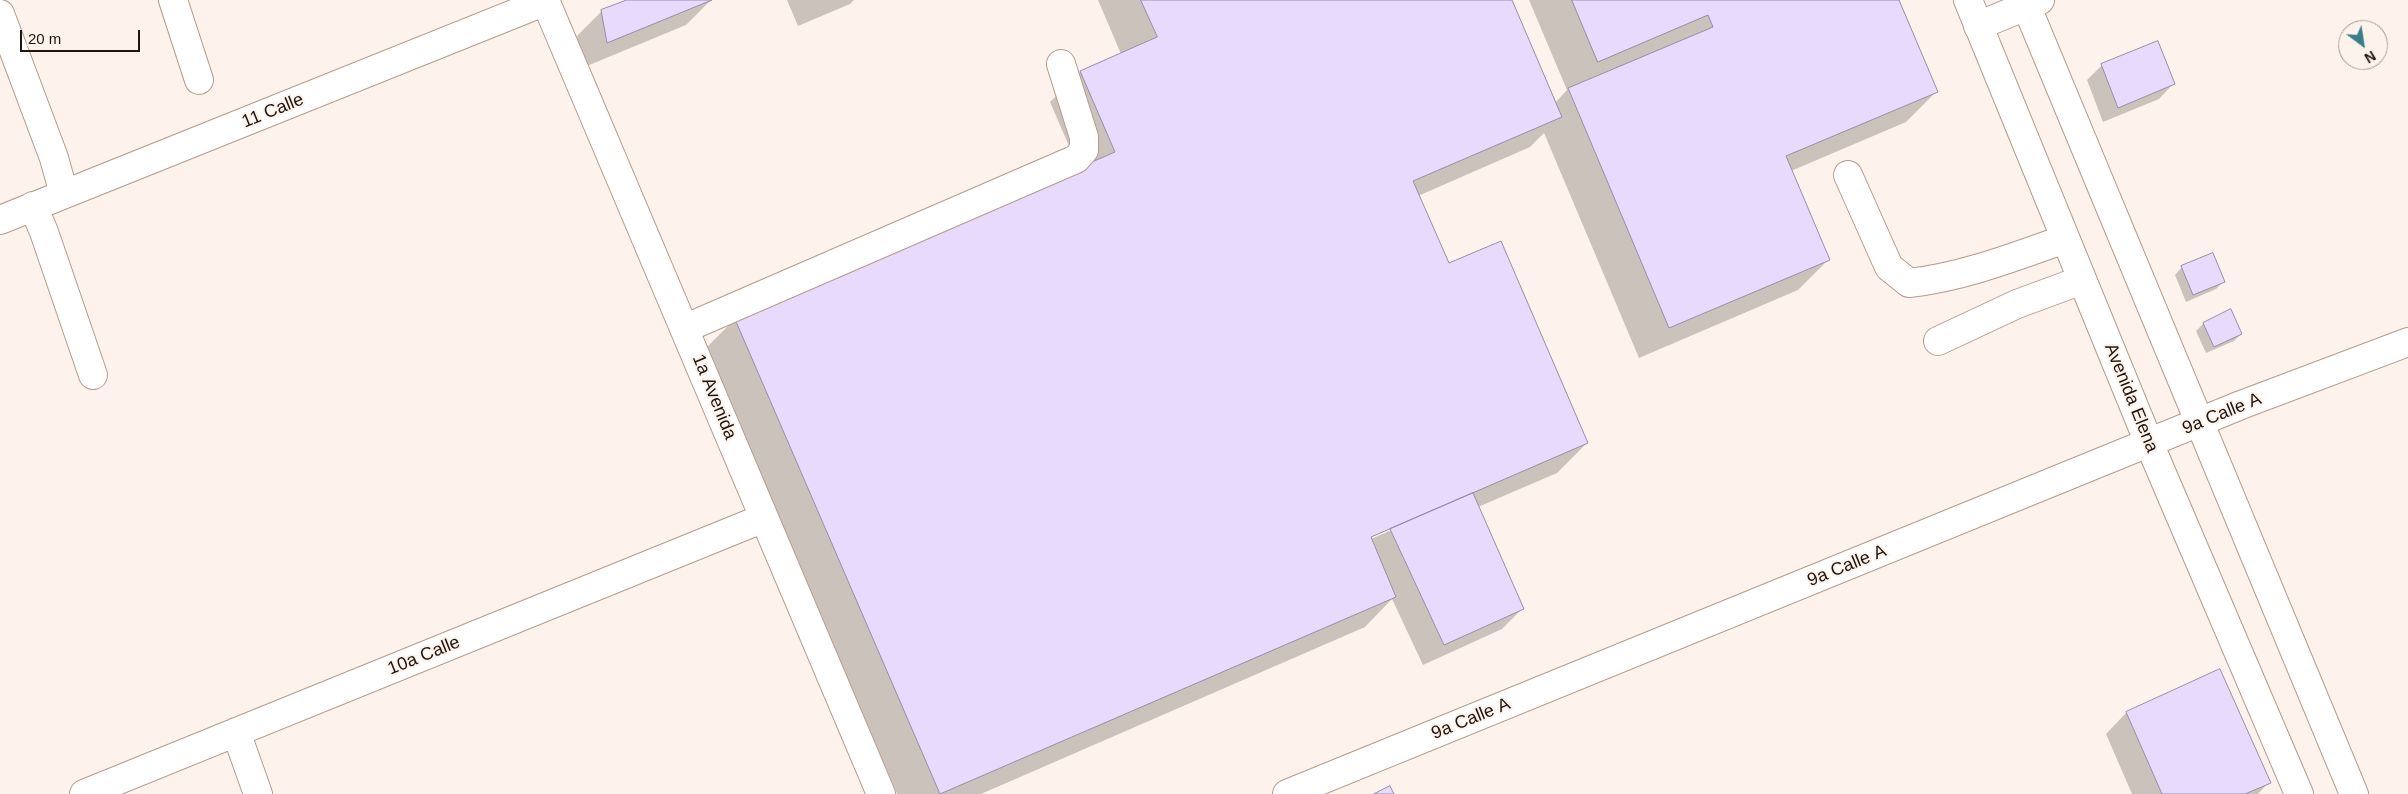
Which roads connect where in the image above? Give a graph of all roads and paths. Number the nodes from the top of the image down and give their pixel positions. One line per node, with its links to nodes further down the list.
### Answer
1 (173, 0): 8 (street)
2 (1968, 0): 6 (street, Avenida Elena)
3 (546, 1): 10 (street, 11 Calle); 15 (street, 1a Avenida)
4 (2030, 2): 6 (street); 19 (street)
5 (0, 14): 10 (street)
6 (1978, 26): 13 (street, Avenida Elena)
7 (1061, 64): 15 (street)
8 (199, 80)
9 (1848, 176): 13 (street)
10 (64, 194): 11 (street, 11 Calle)
11 (33, 206): 12 (street, 11 Calle); 18 (street)
12 (0, 220)
13 (2065, 239): 14 (street, Avenida Elena)
14 (2082, 280): 16 (street); 20 (street, Avenida Elena)
15 (686, 328): 21 (street, 1a Avenida)
16 (1938, 341)
17 (2408, 342): 19 (street, 9a Calle A)
18 (93, 375)
19 (2200, 422): 20 (street, 9a Calle A); 28 (street)
20 (2149, 443): 26 (street, 9a Calle A); 27 (street, Avenida Elena)
21 (764, 518): 22 (street, 10a Calle); 25 (street, 1a Avenida)
22 (236, 732): 23 (street, 10a Calle); 24 (street)
23 (84, 794)
24 (258, 794)
25 (881, 794)
26 (1287, 794)
27 (2299, 794)
28 (2354, 794)

